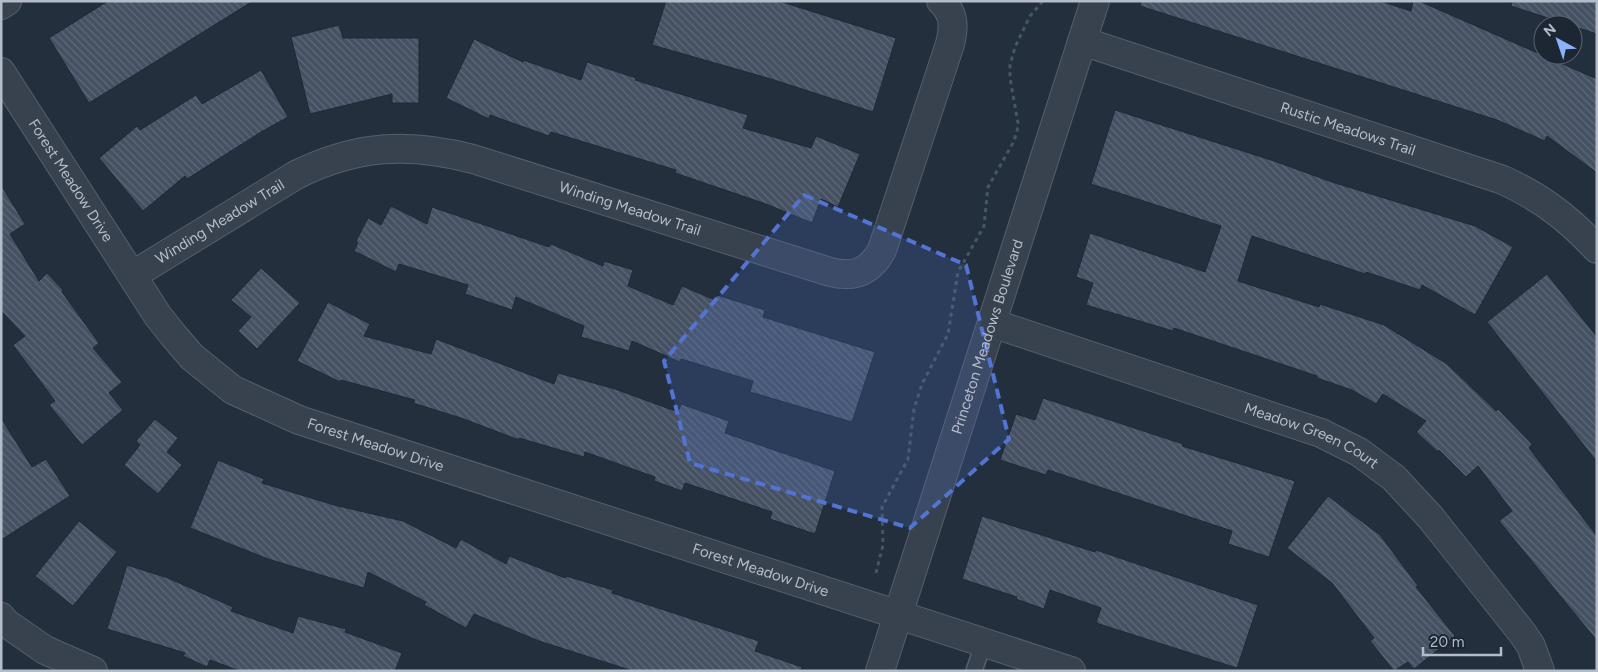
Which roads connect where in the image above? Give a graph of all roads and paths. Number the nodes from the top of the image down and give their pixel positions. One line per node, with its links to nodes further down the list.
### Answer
1 (7, 1): 5 (street)
2 (941, 1): 9 (street, Winding Meadow Trail)
3 (1043, 1): 11 (path)
4 (1095, 1): 6 (street, Princeton Meadows Boulevard)
5 (1, 5)
6 (1082, 41): 8 (street, Rustic Meadows Trail); 10 (street, Princeton Meadows Boulevard)
7 (1, 72): 9 (street, Forest Meadow Drive)
8 (1597, 249)
9 (132, 276): 12 (street, Forest Meadow Drive)
10 (992, 323): 12 (street, Princeton Meadows Boulevard); 19 (street, Meadow Green Court)
11 (876, 573)
12 (898, 613): 14 (street, Forest Meadow Drive); 16 (street, Princeton Meadows Boulevard)
13 (1, 617): 15 (street)
14 (984, 642): 17 (lane); 18 (street, Forest Meadow Drive)
15 (93, 671)
16 (880, 671)
17 (974, 671)
18 (1071, 671)
19 (1540, 671)

